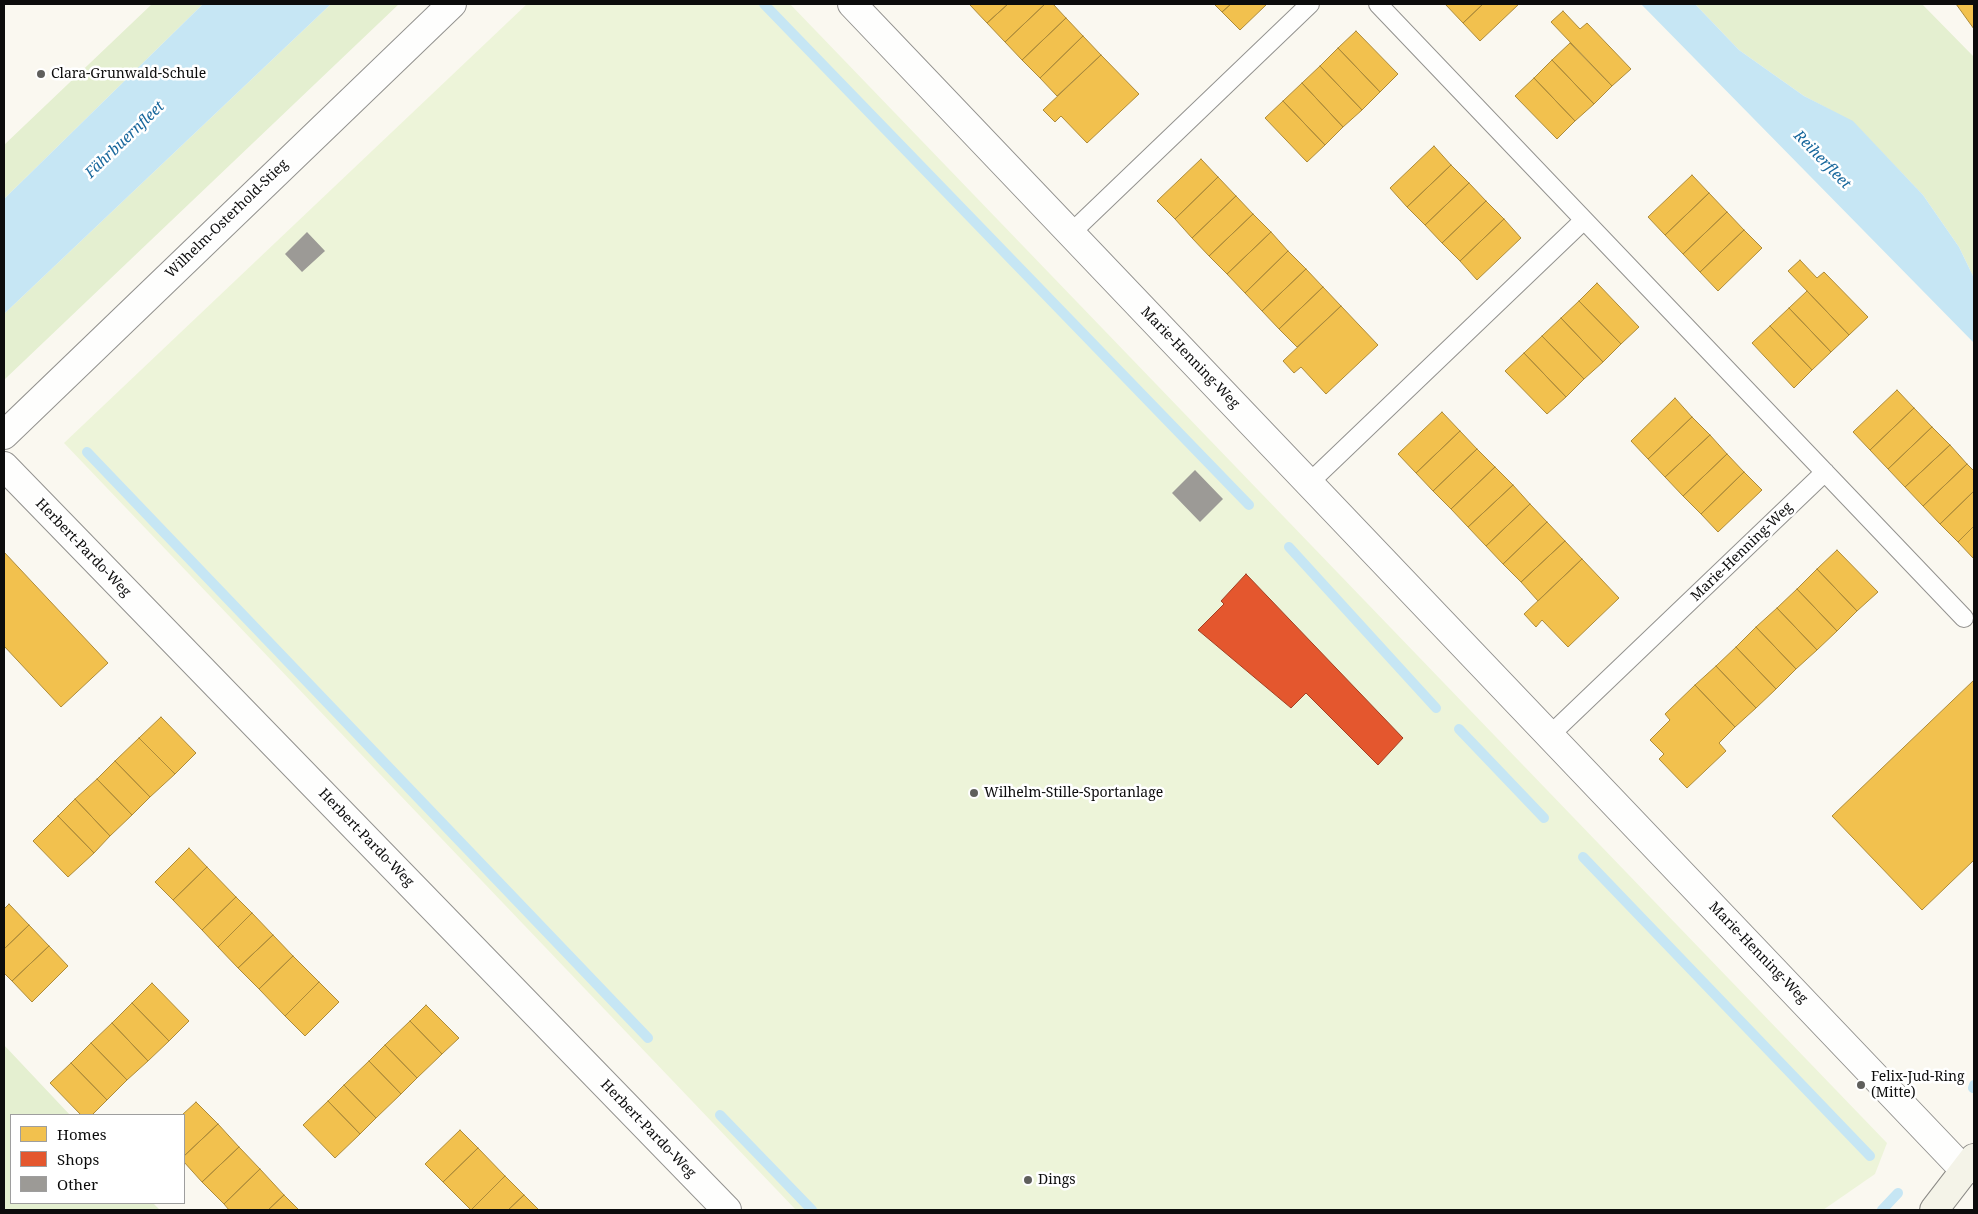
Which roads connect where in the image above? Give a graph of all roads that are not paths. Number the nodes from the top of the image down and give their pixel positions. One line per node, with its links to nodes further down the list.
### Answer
1 (452, 4): 7 (street, Wilhelm-Osterhold-Stieg)
2 (852, 4): 6 (street, Marie-Henning-Weg)
3 (1310, 4): 6 (lane)
4 (1378, 4): 5 (lane)
5 (1584, 220): 9 (lane); 10 (lane)
6 (1070, 233): 10 (street, Marie-Henning-Weg)
7 (4, 435)
8 (4, 466): 14 (street, Herbert-Pardo-Weg)
9 (1825, 472): 11 (lane); 12 (lane, Marie-Henning-Weg)
10 (1309, 483): 12 (street, Marie-Henning-Weg)
11 (1964, 618)
12 (1550, 735): 13 (street, Marie-Henning-Weg)
13 (1970, 1165): 15 (street)
14 (727, 1210)
15 (1934, 1210)

